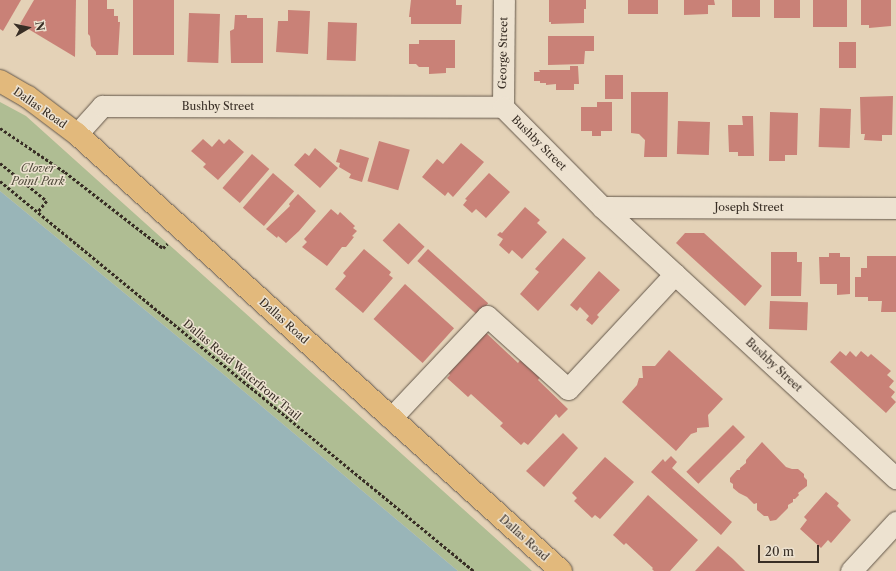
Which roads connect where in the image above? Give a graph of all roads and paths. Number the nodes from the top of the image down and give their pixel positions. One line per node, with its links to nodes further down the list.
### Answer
1 (504, 0): 3 (street, George Street)
2 (0, 81): 5 (main road, Dallas Road)
3 (502, 107): 5 (street, Bushby Street); 8 (street, Bushby Street)
4 (0, 128): 11 (path)
5 (77, 134): 11 (main road, Dallas Road)
6 (0, 162): 10 (path)
7 (0, 181): 10 (path, Dallas Road Waterfront Trail)
8 (602, 206): 9 (street, Joseph Street); 12 (street, Bushby Street)
9 (896, 208)
10 (38, 212): 16 (path, Dallas Road Waterfront Trail)
11 (181, 228): 13 (main road, Dallas Road)
12 (675, 274): 13 (street); 14 (street, Bushby Street)
13 (391, 418): 17 (main road, Dallas Road)
14 (896, 478)
15 (896, 522): 18 (street)
16 (474, 571)
17 (561, 571)
18 (851, 571)

